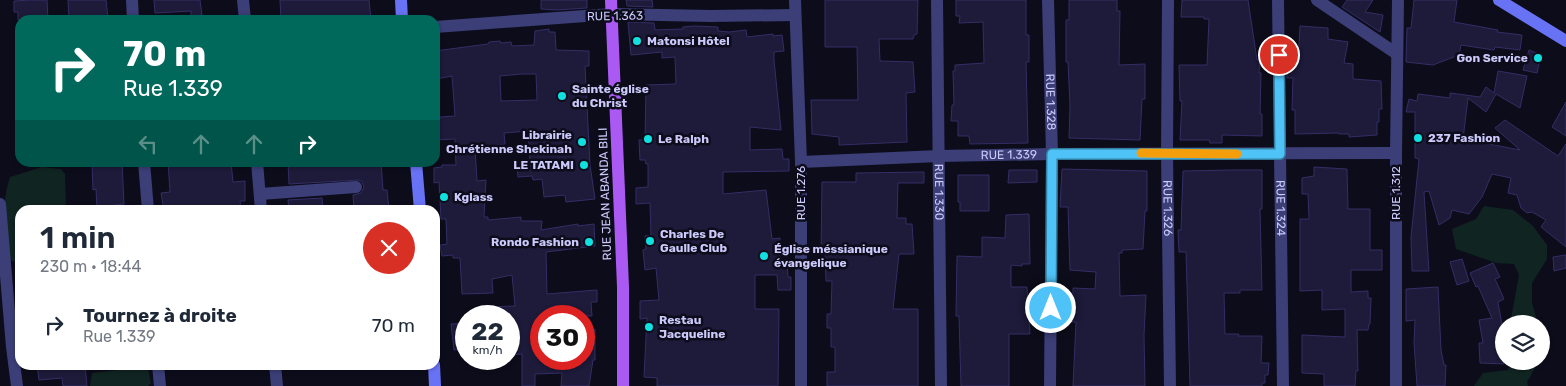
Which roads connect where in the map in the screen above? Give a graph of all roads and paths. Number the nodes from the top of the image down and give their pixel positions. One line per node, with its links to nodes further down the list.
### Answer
1 (132, 0): 14 (street)
2 (243, 0): 15 (street)
3 (400, 0): 16 (street)
4 (611, 0): 13 (main road, RUE JEAN ABANDA BILI)
5 (794, 0): 17 (street, RUE 1.276)
6 (937, 0): 25 (street, RUE 1.330)
7 (1048, 0): 22 (street, RUE 1.328)
8 (1168, 0): 21 (street, RUE 1.326)
9 (1278, 0): 23 (street, RUE 1.324)
10 (1317, 0): 20 (street)
11 (1398, 0): 20 (street, RUE 1.312)
12 (1499, 0): 19 (street)
13 (612, 14): 17 (street, RUE 1.363); 18 (street, RUE 1.363); 43 (main road, RUE JEAN ABANDA BILI)
14 (134, 15)
15 (244, 15)
16 (402, 15)
17 (795, 15): 26 (street, RUE 1.276)
18 (440, 27)
19 (1566, 41)
20 (1397, 54): 24 (street, RUE 1.312)
21 (1167, 153): 22 (street, RUE 1.339); 23 (street, RUE 1.339); 47 (street, RUE 1.326)
22 (1052, 154): 25 (street, RUE 1.339); 46 (street, RUE 1.328)
23 (1280, 154): 24 (street, RUE 1.339); 48 (street, RUE 1.324)
24 (1396, 154): 49 (street, RUE 1.312)
25 (939, 156): 26 (street, RUE 1.339); 45 (street, RUE 1.330)
26 (801, 162): 44 (street, RUE 1.276)
27 (144, 167): 33 (street)
28 (257, 167): 31 (street)
29 (416, 167): 35 (street)
30 (356, 187): 31 (street)
31 (260, 194): 34 (street)
32 (0, 204): 39 (street)
33 (148, 205)
34 (261, 205)
35 (420, 205)
36 (158, 370): 40 (street)
37 (275, 370): 41 (street)
38 (434, 370): 42 (street)
39 (17, 386)
40 (160, 386)
41 (277, 386)
42 (435, 386)
43 (623, 386)
44 (801, 386)
45 (941, 386)
46 (1050, 386)
47 (1170, 386)
48 (1283, 386)
49 (1396, 386)

